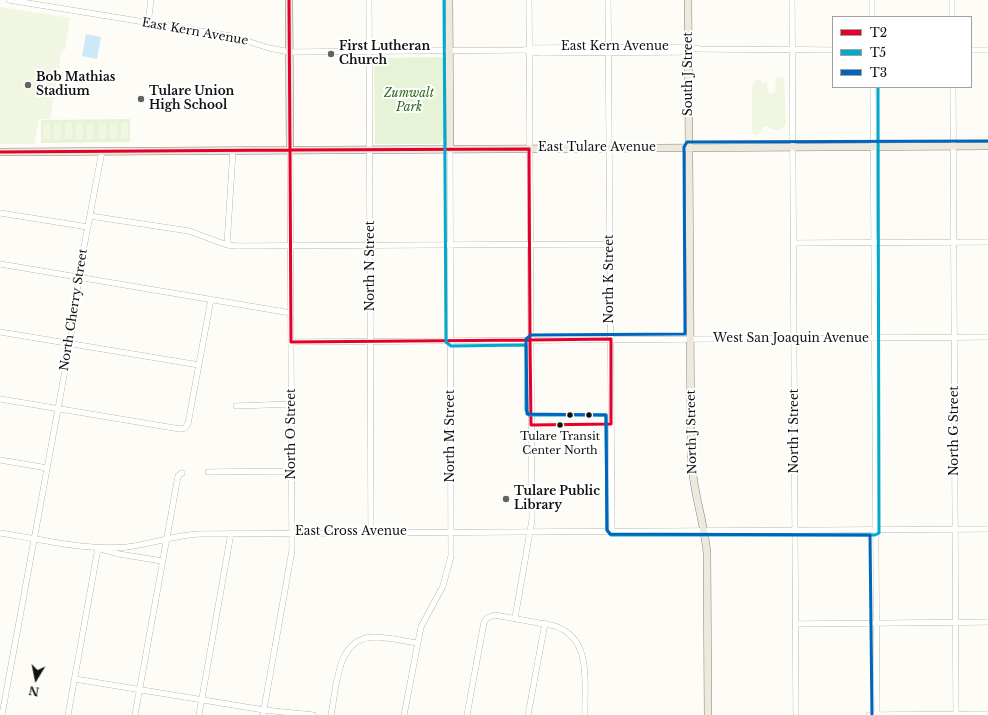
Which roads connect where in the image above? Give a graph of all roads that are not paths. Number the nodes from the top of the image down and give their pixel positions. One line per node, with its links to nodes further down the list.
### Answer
1 (9, 0): 13 (street, East Kern Avenue)
2 (50, 0): 13 (street)
3 (151, 0): 16 (street)
4 (289, 0): 24 (main road)
5 (369, 0): 25 (street, North N Street)
6 (449, 0): 26 (main road)
7 (529, 0): 17 (street)
8 (608, 0): 18 (street, North K Street)
9 (688, 0): 19 (main road, South J Street)
10 (792, 0): 20 (street, North I Street)
11 (872, 0): 14 (street)
12 (952, 0): 15 (street)
13 (49, 7): 16 (street, East Kern Avenue)
14 (872, 16)
15 (952, 16)
16 (148, 23): 24 (street, East Kern Avenue)
17 (528, 50): 18 (street, East Kern Avenue); 26 (street, East Kern Avenue); 36 (street)
18 (609, 50): 19 (street, East Kern Avenue); 35 (street, North K Street)
19 (689, 50): 20 (street, East Kern Avenue); 33 (main road, South J Street)
20 (792, 50): 21 (street, East Kern Avenue); 29 (street, North I Street)
21 (832, 50)
22 (972, 50): 23 (street)
23 (988, 50)
24 (290, 52): 25 (street, East Kern Avenue); 38 (main road)
25 (369, 52): 26 (street, East Kern Avenue); 39 (street, North N Street)
26 (450, 52): 34 (main road)
27 (873, 88): 30 (street)
28 (953, 88): 31 (street, North G Street)
29 (793, 146): 30 (main road, East Tulare Avenue); 33 (main road, East Tulare Avenue); 47 (street, North I Street)
30 (873, 146): 31 (main road, East Tulare Avenue); 48 (street)
31 (953, 146): 32 (main road, East Tulare Avenue); 45 (street, North G Street)
32 (988, 146)
33 (689, 147): 35 (main road, East Tulare Avenue); 65 (main road, North J Street)
34 (450, 148): 36 (main road, East Tulare Avenue); 39 (main road, East Tulare Avenue); 53 (street, North M Street)
35 (609, 148): 36 (main road, East Tulare Avenue); 50 (street, North K Street)
36 (529, 149): 49 (street)
37 (233, 150): 38 (main road, East Tulare Avenue); 40 (main road, East Tulare Avenue); 51 (street)
38 (290, 150): 39 (main road, East Tulare Avenue); 54 (street, North O Street)
39 (370, 150): 52 (street, North N Street)
40 (102, 151): 41 (main road, East Tulare Avenue); 43 (street, North Cherry Street)
41 (0, 152)
42 (0, 213): 44 (street)
43 (90, 216): 44 (street, North Cherry Street); 51 (street)
44 (88, 227): 56 (street, North Cherry Street)
45 (954, 242): 46 (street); 48 (street); 62 (street, North G Street)
46 (988, 242)
47 (794, 243): 48 (street); 60 (street, North I Street)
48 (874, 243): 61 (street)
49 (530, 244): 50 (street); 53 (street); 66 (street)
50 (610, 244): 64 (street, North K Street)
51 (227, 245): 54 (street)
52 (371, 245): 53 (street); 54 (street); 67 (street, North N Street)
53 (450, 245): 68 (street, North M Street)
54 (291, 246): 58 (street, North O Street)
55 (0, 264): 56 (street)
56 (80, 278): 57 (street); 70 (street, North Cherry Street)
57 (211, 299): 58 (street); 71 (street)
58 (291, 313): 69 (street, North O Street)
59 (0, 332): 70 (street)
60 (794, 338): 61 (street, West San Joaquin Avenue); 65 (street, West San Joaquin Avenue); 84 (street, North I Street)
61 (874, 338): 62 (street, West San Joaquin Avenue); 85 (street)
62 (954, 338): 63 (street, West San Joaquin Avenue); 81 (street, North G Street)
63 (988, 338)
64 (611, 339): 65 (street, West San Joaquin Avenue); 66 (street, West San Joaquin Avenue); 83 (street, North K Street)
65 (690, 339): 87 (main road, North J Street)
66 (531, 340): 68 (street, West San Joaquin Avenue); 86 (street)
67 (371, 341): 68 (street, West San Joaquin Avenue); 69 (street, West San Joaquin Avenue); 88 (street, North N Street)
68 (451, 341): 89 (street, North M Street)
69 (291, 342): 73 (street, North O Street)
70 (70, 343): 71 (street); 75 (street, North Cherry Street)
71 (199, 365): 75 (street)
72 (0, 399): 75 (street)
73 (292, 404): 74 (street); 78 (street, North O Street)
74 (236, 406)
75 (58, 408): 77 (street, North Cherry Street)
76 (0, 460): 77 (street)
77 (47, 468): 93 (street, North Cherry Street)
78 (292, 471): 80 (street); 92 (street, North O Street)
79 (182, 472): 94 (street)
80 (208, 472)
81 (955, 529): 82 (street, East Cross Avenue); 85 (street, East Cross Avenue); 98 (street, North G Street)
82 (988, 529)
83 (612, 530): 86 (street, East Cross Avenue); 87 (street, East Cross Avenue)
84 (796, 530): 85 (street, East Cross Avenue); 87 (street, East Cross Avenue); 102 (street, North I Street)
85 (875, 530): 101 (street)
86 (531, 531): 89 (street, East Cross Avenue); 97 (street)
87 (705, 531): 119 (main road, North J Street)
88 (371, 532): 89 (street, East Cross Avenue); 92 (street, East Cross Avenue)
89 (452, 532): 103 (street, North M Street)
90 (0, 533): 93 (street, East Cross Avenue)
91 (232, 533): 92 (street, East Cross Avenue); 94 (street, East Cross Avenue); 106 (street)
92 (293, 533): 107 (street, North O Street)
93 (34, 538): 95 (street, East Cross Avenue); 109 (street, North Cherry Street)
94 (167, 538): 95 (street, East Cross Avenue); 96 (street)
95 (98, 548): 96 (street); 104 (street)
96 (162, 561): 105 (street)
97 (515, 618): 100 (street); 116 (street)
98 (956, 622): 99 (street); 101 (street); 123 (street, North G Street)
99 (988, 622)
100 (545, 623): 117 (street); 118 (street)
101 (876, 623): 102 (street); 122 (street)
102 (796, 624): 120 (street, North I Street)
103 (417, 643): 114 (street); 115 (street, North M Street)
104 (75, 679): 105 (street); 110 (street)
105 (139, 689): 106 (street); 111 (street)
106 (201, 700): 107 (street); 112 (street)
107 (263, 713): 113 (street)
108 (988, 714): 123 (street)
109 (2, 715)
110 (68, 715)
111 (135, 715)
112 (199, 715)
113 (313, 715)
114 (332, 715)
115 (404, 715)
116 (467, 715)
117 (528, 715)
118 (585, 715)
119 (708, 715)
120 (796, 715)
121 (869, 715): 122 (street)
122 (877, 715): 123 (street)
123 (956, 715)

